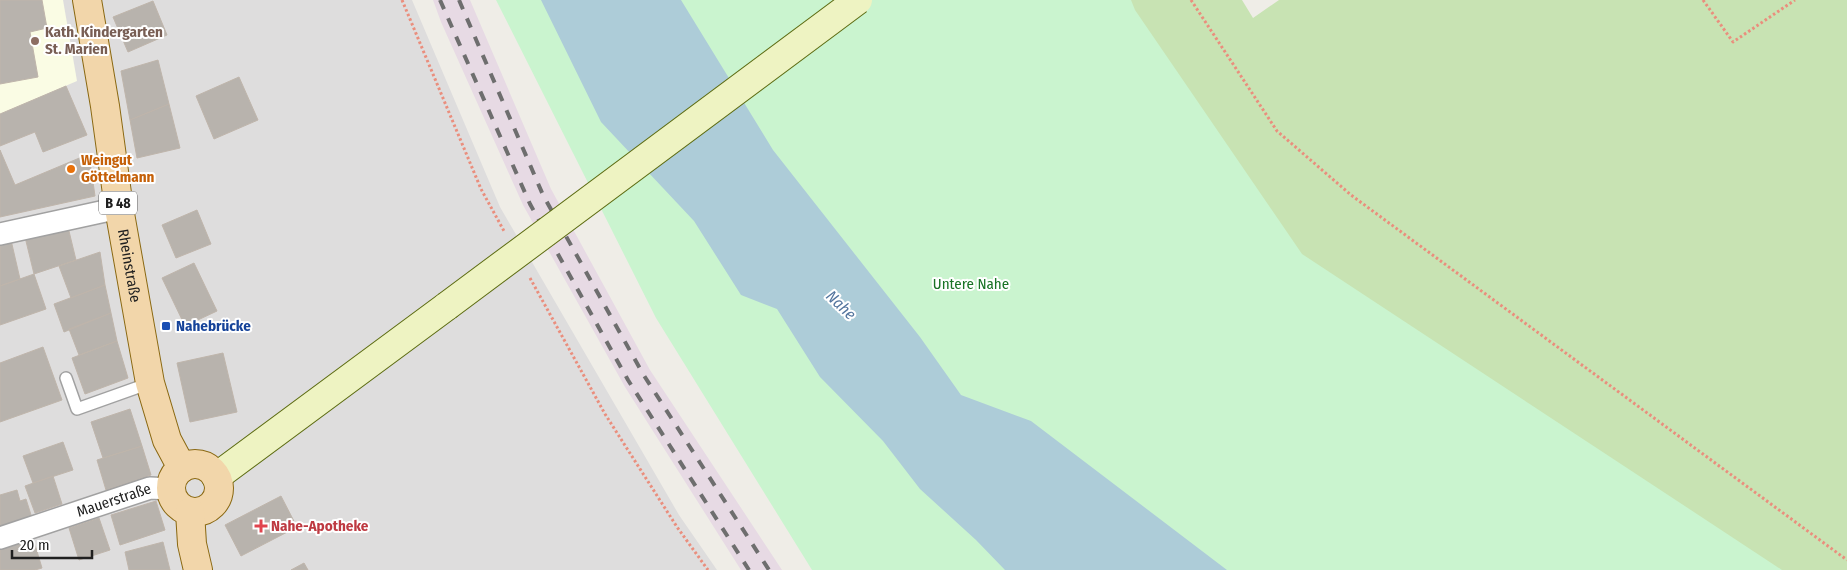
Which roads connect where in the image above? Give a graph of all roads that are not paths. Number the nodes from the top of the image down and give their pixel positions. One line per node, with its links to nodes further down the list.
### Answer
1 (87, 0): 3 (main road, Rheinstraße / B 48)
2 (858, 0): 7 (street, bridge)
3 (119, 208): 4 (street); 6 (main road, Rheinstraße / B 48)
4 (0, 234)
5 (66, 378): 6 (lane)
6 (150, 383): 8 (main road, Rheinstraße / B 48)
7 (216, 477): 8 (main road); 9 (main road)
8 (177, 479): 9 (main road, Rheinstraße / B 48); 10 (street, Mauerstraße)
9 (190, 512): 11 (main road)
10 (0, 538)
11 (198, 570)

